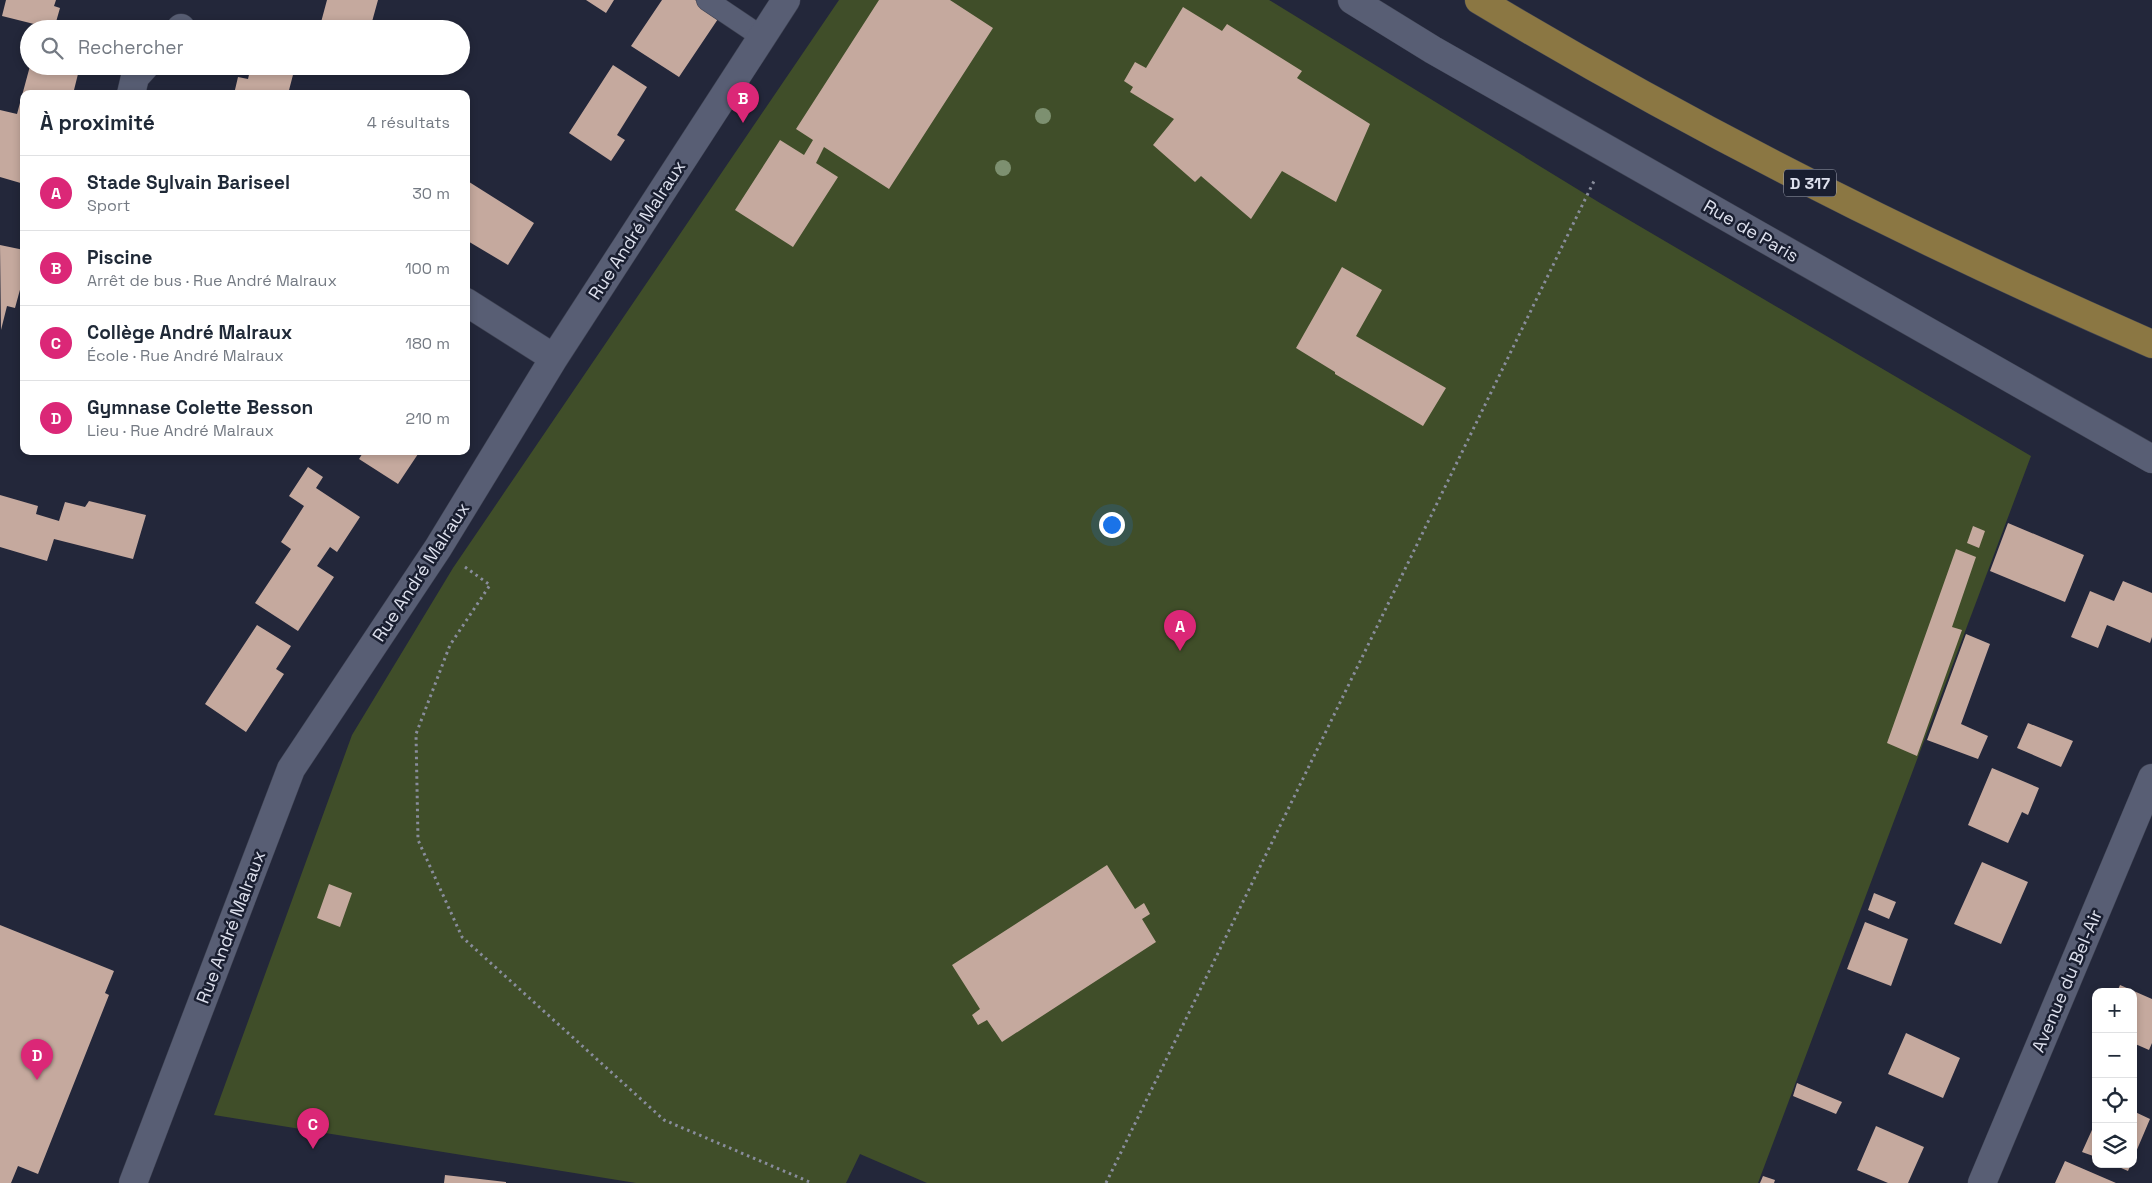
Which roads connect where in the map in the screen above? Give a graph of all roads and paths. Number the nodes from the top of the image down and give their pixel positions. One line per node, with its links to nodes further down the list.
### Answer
1 (707, 0): 5 (lane)
2 (786, 0): 5 (street, Rue André Malraux)
3 (1352, 0): 8 (street, Rue de Paris)
4 (1478, 0): 10 (main road, D 317)
5 (762, 37): 11 (street, Rue André Malraux)
6 (137, 75): 7 (street)
7 (132, 90)
8 (1609, 150): 12 (street, Rue de Paris); 17 (path)
9 (470, 305): 11 (street)
10 (2152, 344)
11 (554, 358): 13 (street, Rue André Malraux)
12 (2152, 459)
13 (438, 548): 15 (street, Rue André Malraux); 16 (path)
14 (2152, 778): 18 (street, Avenue du Bel-Air)
15 (133, 1183)
16 (812, 1183)
17 (1106, 1183)
18 (1982, 1183)

